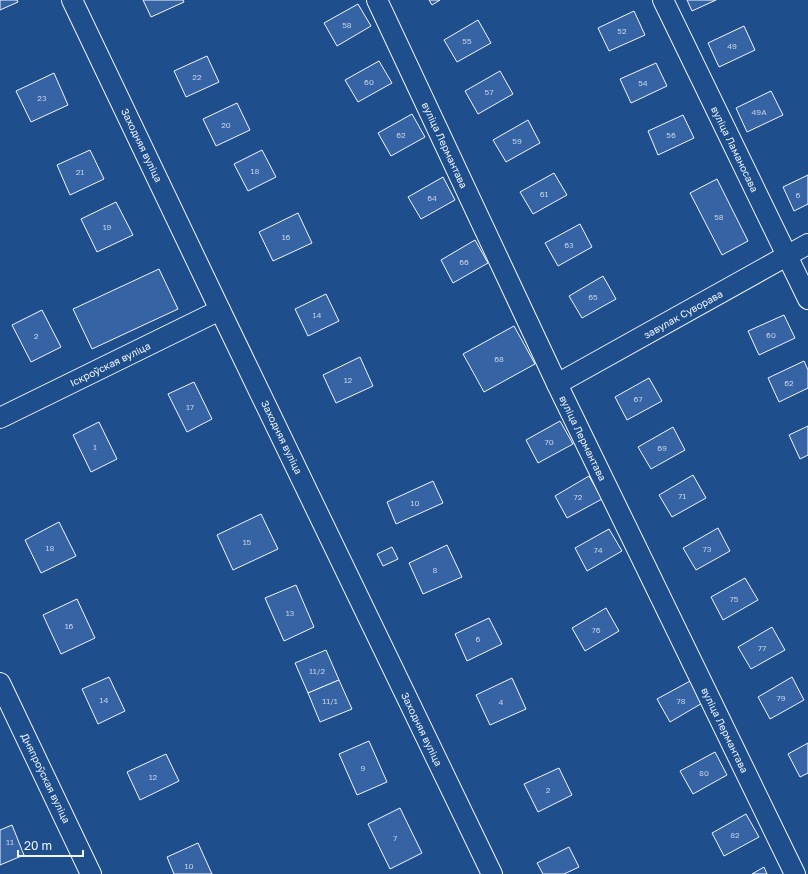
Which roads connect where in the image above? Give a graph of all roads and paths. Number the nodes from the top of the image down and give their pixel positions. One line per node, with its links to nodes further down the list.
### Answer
1 (72, 0): 7 (street, Заходняя вуліца)
2 (377, 0): 8 (street, вуліца Лермантава)
3 (663, 0): 5 (street, вуліца Ламаносава)
4 (808, 244): 5 (street, завулак Суворава)
5 (787, 255): 6 (street, вуліца Ламаносава); 8 (street, завулак Суворава)
6 (808, 299)
7 (220, 310): 9 (street, Іскроўская вуліца); 12 (street, Заходняя вуліца)
8 (557, 384): 13 (street, вуліца Лермантава)
9 (0, 418)
10 (0, 683): 11 (street, Дняпроўская вуліца)
11 (91, 874)
12 (492, 874)
13 (795, 874)

